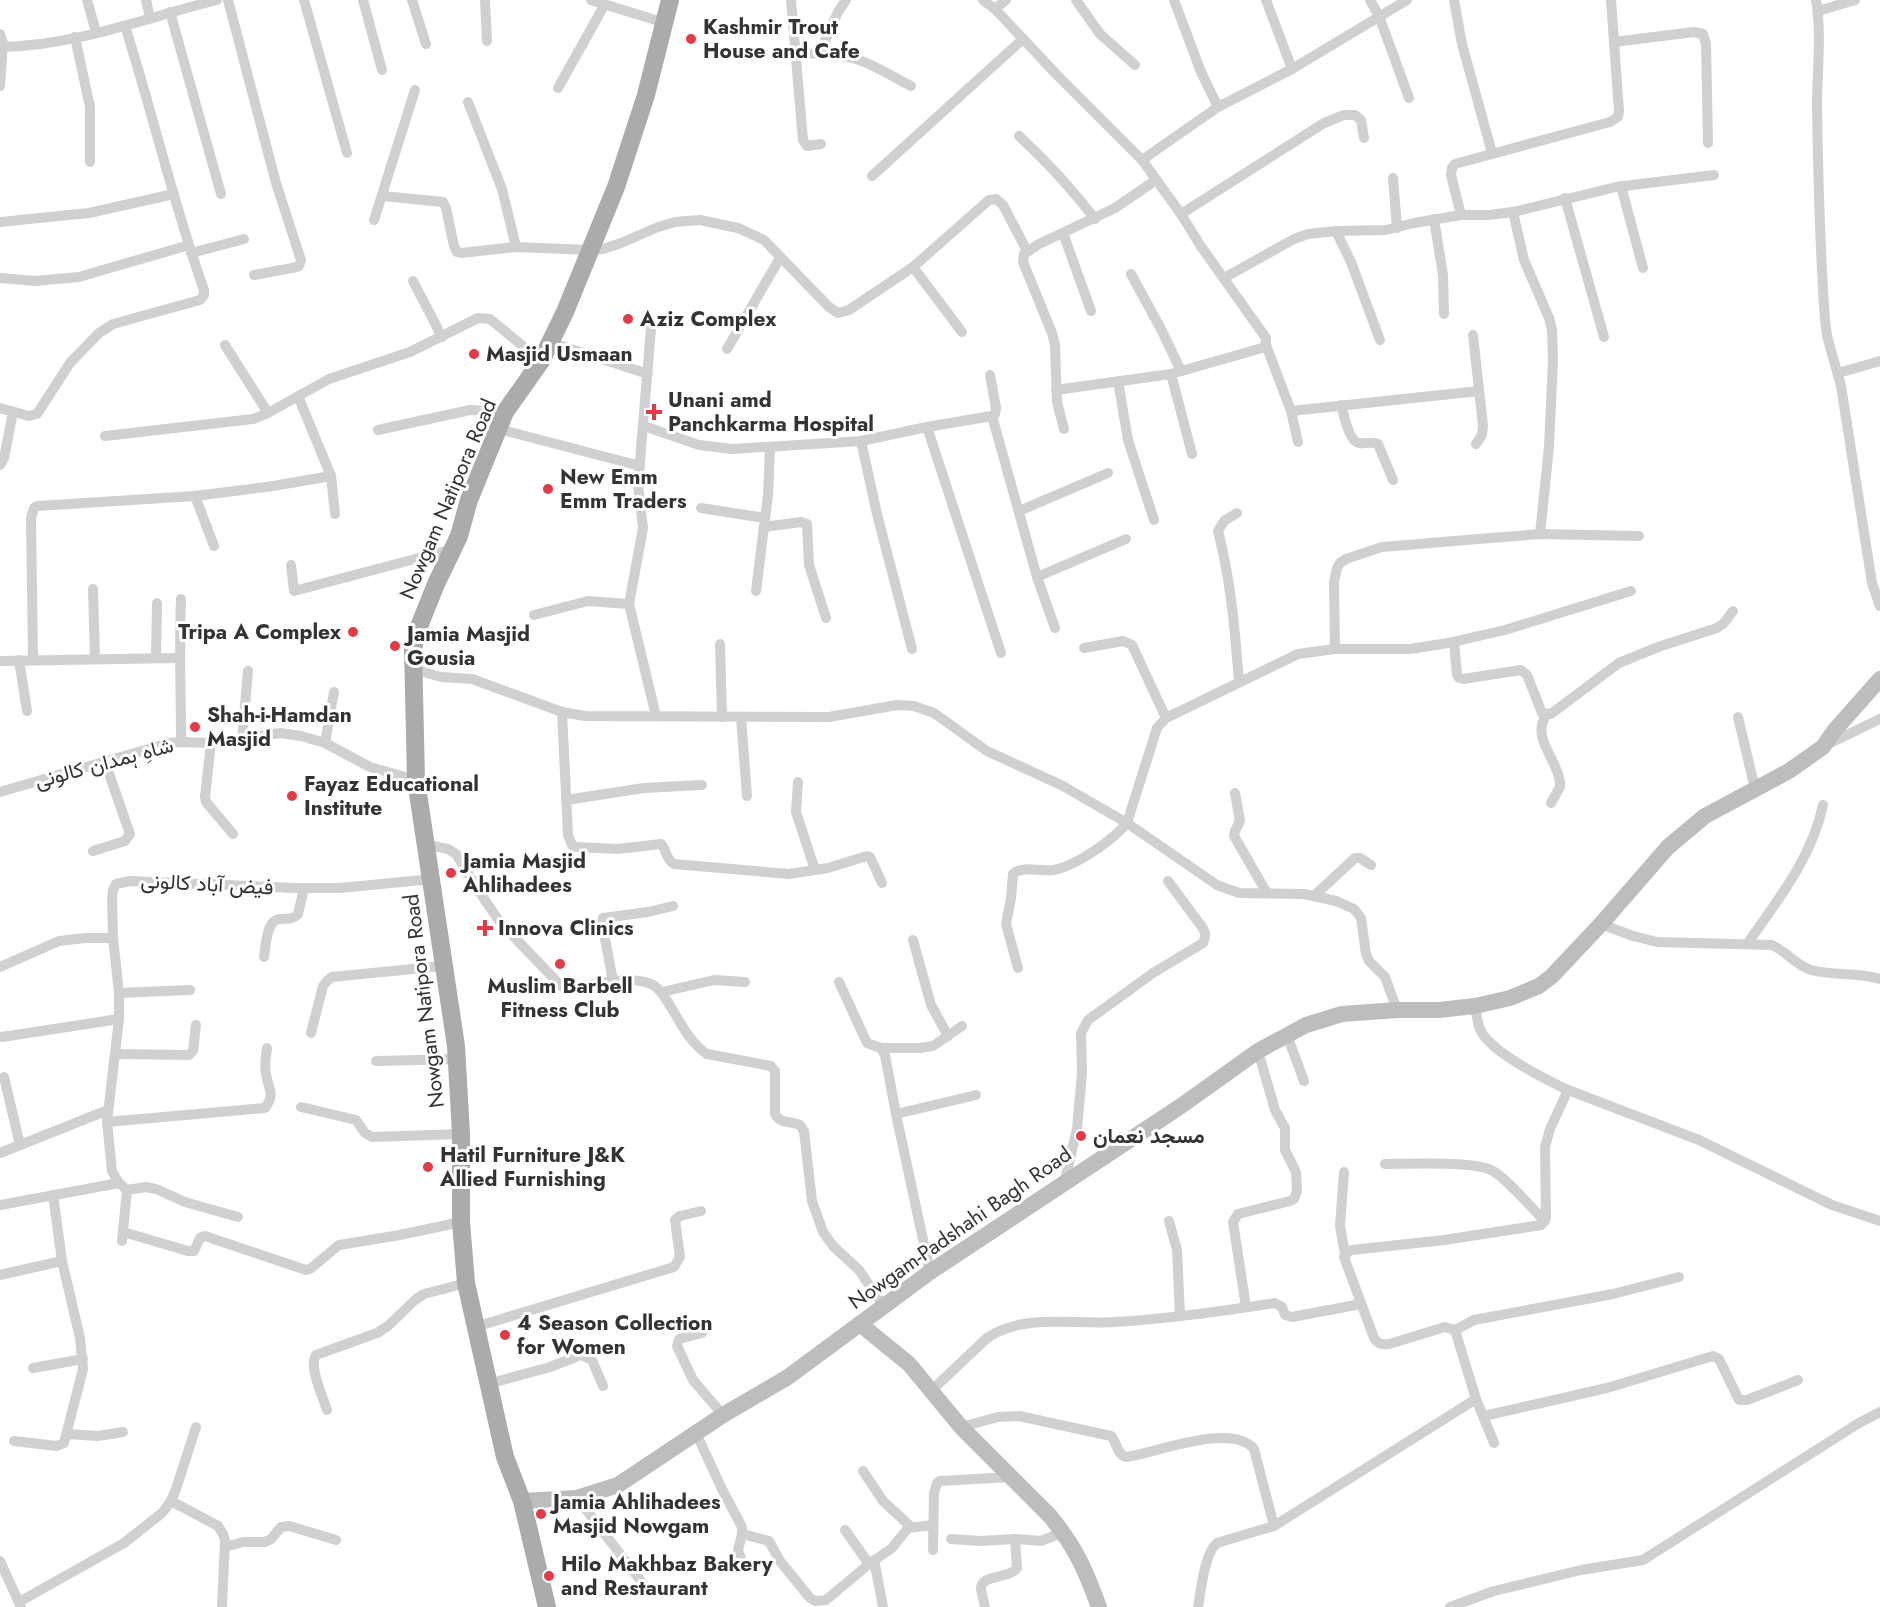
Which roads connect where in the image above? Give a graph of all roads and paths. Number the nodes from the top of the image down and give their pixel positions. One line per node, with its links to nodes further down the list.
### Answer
1 (87, 0): 31 (street)
2 (146, 0): 28 (street)
3 (217, 0): 26 (street)
4 (228, 0): 87 (street)
5 (304, 0): 55 (street)
6 (363, 0): 43 (street)
7 (412, 0): 37 (street)
8 (485, 0): 35 (street)
9 (591, 0): 23 (street)
10 (670, 0): 29 (main road, Nowgam Natipora Road)
11 (791, 0): 39 (street)
12 (846, 0): 40 (street)
13 (983, 0): 25 (street)
14 (1006, 0): 25 (street)
15 (1076, 0): 41 (street)
16 (1174, 0): 50 (street)
17 (1266, 0): 42 (street)
18 (1370, 0): 27 (street)
19 (1407, 0): 27 (street)
20 (1454, 0): 56 (street)
21 (1611, 0): 36 (street)
22 (1855, 0): 24 (street)
23 (605, 4): 29 (street); 46 (street)
24 (1816, 5): 106 (street)
25 (995, 9): 34 (street)
26 (170, 12): 28 (street); 65 (street)
27 (1378, 16): 42 (street); 48 (street)
28 (150, 18): 30 (street)
29 (665, 23): 81 (main road, Nowgam Natipora Road)
30 (125, 26): 31 (street); 64 (street)
31 (96, 32): 33 (street)
32 (0, 34): 38 (street)
33 (75, 37): 38 (street); 58 (street)
34 (1023, 39): 57 (street); 60 (street)
35 (487, 41)
36 (1614, 42): 53 (street); 56 (street)
37 (426, 44)
38 (2, 47): 44 (street)
39 (796, 53): 40 (street); 54 (street)
40 (819, 54): 45 (street)
41 (1136, 65)
42 (1292, 69): 50 (street)
43 (382, 70)
44 (0, 86)
45 (911, 87)
46 (558, 88)
47 (415, 90): 66 (street)
48 (1409, 98)
49 (468, 102): 79 (street)
50 (1218, 107): 57 (street)
51 (1019, 136): 71 (street)
52 (1364, 138): 69 (street)
53 (1708, 143)
54 (820, 144)
55 (347, 153)
56 (1492, 153): 70 (street)
57 (1142, 160): 62 (street)
58 (90, 162)
59 (1714, 175): 63 (street)
60 (872, 176)
61 (1393, 178): 75 (street)
62 (1155, 180): 69 (street); 71 (street)
63 (1622, 186): 67 (street); 85 (street)
64 (174, 194): 74 (street); 80 (street)
65 (221, 194)
66 (383, 196): 73 (street); 79 (street)
67 (1565, 198): 68 (street); 97 (street)
68 (1513, 212): 70 (street); 142 (street)
69 (1181, 214): 89 (street)
70 (1461, 215): 72 (street)
71 (1095, 219): 77 (street)
72 (1434, 219): 75 (street); 92 (street)
73 (374, 220)
74 (0, 222)
75 (1397, 228): 76 (street)
76 (1336, 231): 89 (street); 98 (street)
77 (1062, 233): 82 (street); 91 (street)
78 (244, 239): 80 (street)
79 (516, 247): 81 (street)
80 (190, 249): 88 (street); 116 (street)
81 (590, 250): 83 (street); 99 (main road, Nowgam Natipora Road)
82 (1027, 251): 84 (street); 110 (street)
83 (780, 258): 84 (street); 102 (street)
84 (913, 267): 94 (street)
85 (1643, 268)
86 (1131, 274): 105 (street)
87 (255, 275)
88 (0, 278)
89 (1224, 278): 101 (street)
90 (413, 281): 96 (street)
91 (1091, 311)
92 (1444, 314)
93 (651, 328): 107 (street)
94 (962, 332)
95 (1473, 335): 111 (street)
96 (442, 337): 103 (street); 112 (street)
97 (1604, 337)
98 (1380, 340)
99 (550, 342): 103 (main road, Nowgam Natipora Road); 107 (street)
100 (225, 345): 117 (street)
101 (1266, 345): 105 (street); 115 (street)
102 (727, 349)
103 (541, 361): 119 (main road, Nowgam Natipora Road)
104 (1880, 361): 106 (street)
105 (1176, 373): 109 (street); 129 (street)
106 (1838, 373): 155 (street)
107 (648, 374): 120 (street)
108 (990, 375): 118 (street)
109 (1118, 381): 110 (street); 140 (street)
110 (1056, 390): 122 (street)
111 (1479, 391): 113 (street); 127 (street)
112 (298, 396): 117 (street); 133 (street)
113 (1341, 405): 115 (street); 134 (street)
114 (0, 408): 116 (street)
115 (1291, 411): 126 (street)
116 (13, 412): 130 (street)
117 (268, 413): 124 (street)
118 (992, 416): 121 (street); 137 (street)
119 (502, 421): 123 (street); 131 (street); 146 (main road, Nowgam Natipora Road)
120 (644, 426): 128 (street); 131 (street)
121 (927, 427): 125 (street); 165 (street)
122 (1064, 429)
123 (378, 430)
124 (105, 436)
125 (861, 441): 128 (street); 163 (street)
126 (1298, 442)
127 (1476, 444)
128 (770, 447): 141 (street)
129 (1192, 454)
130 (0, 465)
131 (640, 466): 154 (street)
132 (1108, 472): 137 (street)
133 (331, 476): 135 (street); 139 (street)
134 (1393, 480)
135 (195, 496): 145 (street); 168 (street)
136 (702, 508): 141 (street)
137 (1019, 511): 148 (street)
138 (1238, 513): 175 (street)
139 (335, 514)
140 (1154, 520)
141 (765, 523): 150 (street); 158 (street)
142 (1540, 534): 143 (street); 164 (street)
143 (1640, 536)
144 (1126, 539): 148 (street)
145 (214, 546)
146 (453, 549): 147 (street); 172 (main road, Nowgam Natipora Road)
147 (291, 566)
148 (1037, 577): 159 (street)
149 (93, 589): 169 (street)
150 (756, 591)
151 (1631, 591): 160 (street)
152 (180, 599): 167 (street)
153 (157, 603): 166 (street)
154 (629, 604): 157 (street); 180 (street)
155 (1880, 606)
156 (1733, 611): 179 (street)
157 (534, 615)
158 (826, 618)
159 (1055, 628)
160 (1454, 642): 164 (street); 179 (street)
161 (720, 644): 181 (street)
162 (1084, 648): 184 (street)
163 (912, 649)
164 (1335, 649): 175 (street)
165 (1001, 653)
166 (156, 657): 167 (street); 169 (street)
167 (179, 658): 187 (street)
168 (33, 659): 169 (street); 170 (street)
169 (95, 659)
170 (19, 660): 171 (street); 177 (street)
171 (0, 661)
172 (413, 669): 178 (street); 192 (main road, Nowgam Natipora Road)
173 (248, 671): 186 (street)
174 (1880, 680): 190 (main road, Nowgam-Padshahi Bagh Road)
175 (1239, 682): 184 (street)
176 (334, 692): 189 (street)
177 (27, 711)
178 (562, 712): 180 (street); 199 (street)
179 (1547, 714): 200 (street)
180 (656, 716): 181 (street)
181 (722, 717): 182 (street)
182 (741, 717): 198 (street); 202 (street)
183 (1738, 717): 195 (street)
184 (1166, 718): 202 (street)
185 (1880, 719): 190 (street)
186 (242, 740): 188 (street, شاہِ ہمدان کالونی); 189 (street, شاہِ ہمدان کالونی)
187 (181, 741): 188 (street, شاہِ ہمدان کالونی); 191 (street, شاہِ ہمدان کالونی)
188 (211, 743): 203 (street)
189 (325, 743): 192 (street, شاہِ ہمدان کالونی)
190 (1823, 747): 195 (main road, Nowgam-Padshahi Bagh Road)
191 (105, 762): 196 (street, شاہِ ہمدان کالونی); 205 (street)
192 (416, 780): 204 (main road, Nowgam Natipora Road)
193 (798, 782): 207 (street)
194 (702, 785): 199 (street)
195 (1755, 789): 215 (main road, Nowgam-Padshahi Bagh Road)
196 (0, 792)
197 (1235, 793): 212 (street)
198 (747, 796)
199 (566, 800): 207 (street)
200 (1551, 803)
201 (1823, 805): 218 (street)
202 (1127, 823): 212 (street); 222 (street)
203 (233, 834)
204 (427, 845): 208 (main road, Nowgam Natipora Road); 224 (street)
205 (93, 851)
206 (1371, 865): 213 (street)
207 (815, 870): 210 (street)
208 (432, 879): 211 (street, فیض آباد کالونی); 220 (main road, Nowgam Natipora Road)
209 (1168, 881): 257 (street)
210 (882, 883)
211 (304, 888): 216 (street, فیض آباد کالونی); 219 (street)
212 (1267, 893): 213 (street)
213 (1314, 896): 231 (street)
214 (673, 906): 224 (street)
215 (1601, 924): 218 (street); 230 (main road, Nowgam-Padshahi Bagh Road)
216 (113, 938): 221 (street); 229 (street, فیض آباد کالونی)
217 (913, 940): 237 (street)
218 (1747, 944): 223 (street)
219 (264, 957)
220 (443, 966): 235 (street); 243 (main road, Nowgam Natipora Road)
221 (0, 967)
222 (1018, 968)
223 (1880, 979)
224 (613, 981): 228 (street)
225 (745, 982): 228 (street)
226 (839, 982): 240 (street)
227 (190, 990): 229 (street)
228 (662, 992): 274 (street)
229 (119, 993): 232 (street, فیض آباد کالونی)
230 (1475, 1006): 231 (main road, Nowgam-Padshahi Bagh Road); 247 (street)
231 (1397, 1010): 236 (main road, Nowgam-Padshahi Bagh Road)
232 (119, 1019): 238 (street); 242 (street, فیض آباد کالونی)
233 (196, 1025): 242 (street)
234 (962, 1026): 237 (street)
235 (311, 1033)
236 (1287, 1035): 241 (main road, Nowgam-Padshahi Bagh Road); 246 (street)
237 (948, 1036): 240 (street)
238 (2, 1037)
239 (267, 1048): 251 (street)
240 (881, 1048): 250 (street)
241 (1258, 1051): 257 (main road, Nowgam-Padshahi Bagh Road); 275 (street)
242 (115, 1054): 251 (street, فیض آباد کالونی)
243 (457, 1059): 244 (street); 252 (main road, Nowgam Natipora Road)
244 (376, 1061)
245 (4, 1077): 253 (street)
246 (1304, 1081)
247 (1568, 1090): 264 (street); 265 (street)
248 (976, 1095): 250 (street)
249 (301, 1107): 252 (street)
250 (896, 1114): 269 (street)
251 (107, 1116): 253 (street); 258 (street, فیض آباد کالونی)
252 (461, 1134): 266 (main road, Nowgam Natipora Road)
253 (20, 1145): 254 (street)
254 (0, 1153)
255 (1385, 1164): 264 (street)
256 (1344, 1172): 267 (street)
257 (1064, 1185): 269 (main road, Nowgam-Padshahi Bagh Road)
258 (123, 1186): 259 (street); 262 (street); 266 (street)
259 (53, 1195): 260 (street); 268 (street)
260 (0, 1205)
261 (701, 1211): 278 (street)
262 (238, 1217)
263 (1169, 1221): 276 (street)
264 (1545, 1221): 267 (street)
265 (1880, 1221)
266 (461, 1222): 272 (main road, Nowgam Natipora Road)
267 (1345, 1254): 273 (street)
268 (62, 1261): 270 (street); 281 (street)
269 (930, 1272): 274 (main road, Nowgam-Padshahi Bagh Road)
270 (0, 1275)
271 (1679, 1277): 279 (street)
272 (466, 1283): 278 (main road, Nowgam Natipora Road); 288 (street)
273 (1361, 1304): 275 (street); 279 (street)
274 (884, 1307): 277 (main road, Nowgam-Padshahi Bagh Road)
275 (1246, 1307): 276 (street)
276 (1180, 1315): 286 (street)
277 (860, 1324): 286 (main road); 290 (main road, Nowgam-Padshahi Bagh Road)
278 (475, 1327): 284 (main road, Nowgam Natipora Road)
279 (1455, 1330): 287 (street)
280 (702, 1333): 290 (street)
281 (83, 1359): 282 (street); 296 (street)
282 (33, 1368)
283 (1798, 1380): 291 (street)
284 (488, 1384): 285 (street); 303 (main road, Nowgam Natipora Road)
285 (603, 1386)
286 (931, 1391): 293 (main road)
287 (1476, 1399): 291 (street); 305 (street)
288 (327, 1410)
289 (1880, 1412): 326 (street)
290 (723, 1415): 295 (main road, Nowgam-Padshahi Bagh Road)
291 (1484, 1416): 298 (street)
292 (196, 1427): 302 (street)
293 (961, 1427): 300 (main road); 305 (street)
294 (123, 1432): 296 (street)
295 (696, 1433): 301 (main road, Nowgam-Padshahi Bagh Road); 309 (street)
296 (67, 1434): 297 (street)
297 (14, 1441)
298 (1494, 1443)
299 (863, 1471): 306 (street)
300 (1011, 1477): 304 (street); 308 (main road)
301 (577, 1498): 303 (main road, Nowgam-Padshahi Bagh Road); 318 (street)
302 (171, 1501): 313 (street); 319 (street)
303 (522, 1501): 320 (main road, Nowgam Natipora Road)
304 (933, 1524): 306 (street); 314 (street)
305 (1274, 1526): 325 (street)
306 (911, 1527): 316 (street)
307 (845, 1530): 316 (street)
308 (1063, 1532): 311 (street); 324 (main road)
309 (742, 1534): 316 (street); 317 (street)
310 (951, 1539): 311 (street)
311 (1015, 1539): 323 (street)
312 (336, 1540): 313 (street)
313 (225, 1547): 321 (street)
314 (933, 1550)
315 (0, 1561): 319 (street)
316 (872, 1562): 322 (street)
317 (744, 1567)
318 (647, 1589)
319 (20, 1604)
320 (543, 1604)
321 (222, 1607)
322 (884, 1607)
323 (985, 1607)
324 (1099, 1607)
325 (1197, 1607)
326 (1450, 1607)

